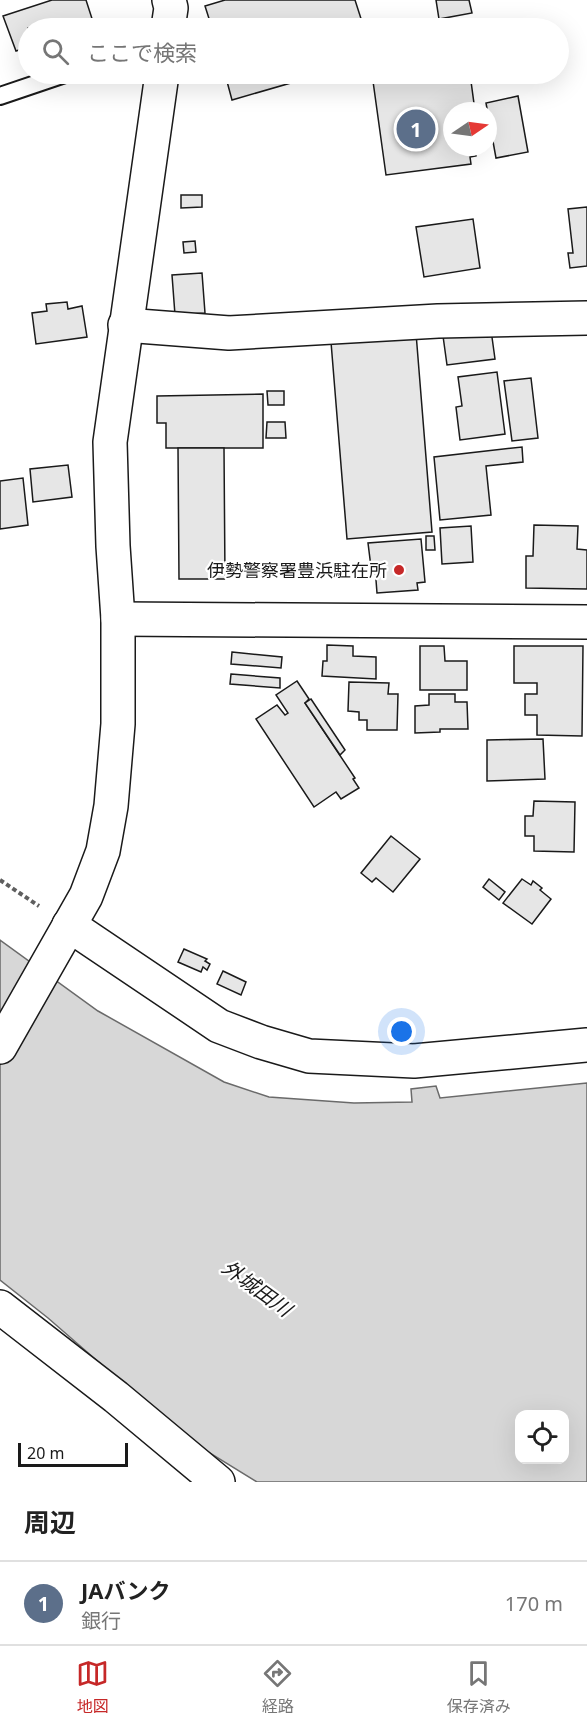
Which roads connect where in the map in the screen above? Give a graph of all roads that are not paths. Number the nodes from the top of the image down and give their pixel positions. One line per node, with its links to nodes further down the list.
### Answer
1 (169, 0): 2 (street)
2 (170, 18)
3 (35, 84): 5 (lane)
4 (161, 84): 7 (street)
5 (0, 96)
6 (587, 318): 7 (street)
7 (125, 325): 8 (street)
8 (118, 619): 9 (street); 10 (street)
9 (587, 622)
10 (66, 931): 11 (street); 12 (street)
11 (587, 1045)
12 (0, 1047)
13 (0, 1307): 14 (street)
14 (218, 1482)

